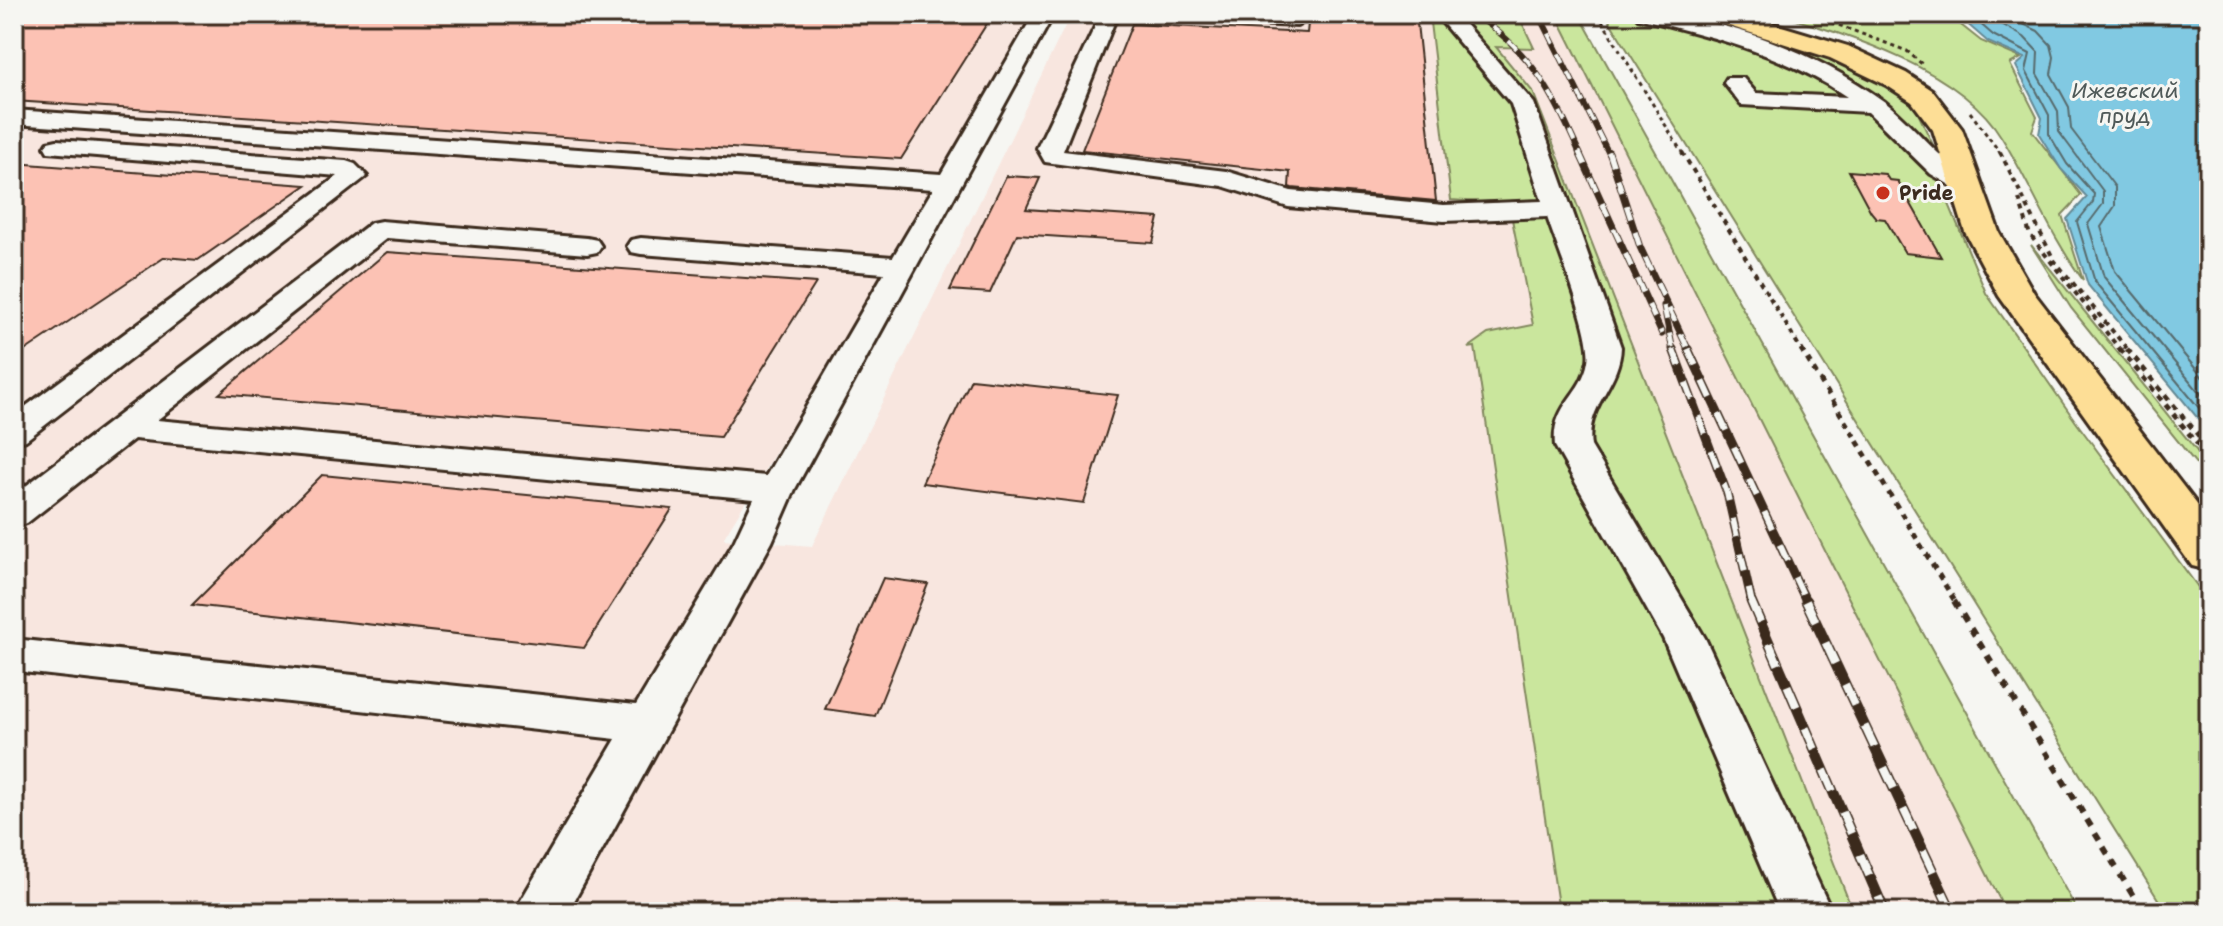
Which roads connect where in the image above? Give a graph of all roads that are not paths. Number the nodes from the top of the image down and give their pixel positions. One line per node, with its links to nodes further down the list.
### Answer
1 (1044, 14): 14 (lane)
2 (1115, 14): 16 (lane)
3 (1176, 14): 8 (lane)
4 (1445, 14): 16 (lane)
5 (1645, 14): 11 (lane)
6 (1716, 14): 15 (main road)
7 (1742, 14): 23 (main road)
8 (1274, 16): 9 (lane)
9 (1297, 20)
10 (1735, 83): 11 (lane)
11 (1874, 105): 15 (lane)
12 (14, 117): 14 (lane)
13 (57, 147): 21 (lane)
14 (950, 182): 19 (lane)
15 (1967, 187): 25 (main road)
16 (1558, 209): 29 (lane)
17 (587, 246): 20 (lane)
18 (641, 246): 19 (lane)
19 (902, 266): 22 (lane)
20 (122, 427): 22 (lane); 24 (lane)
21 (14, 432)
22 (777, 489): 27 (lane)
23 (2209, 503)
24 (14, 514)
25 (2209, 554)
26 (14, 655): 27 (lane)
27 (645, 724): 28 (lane)
28 (540, 912)
29 (1806, 912)

